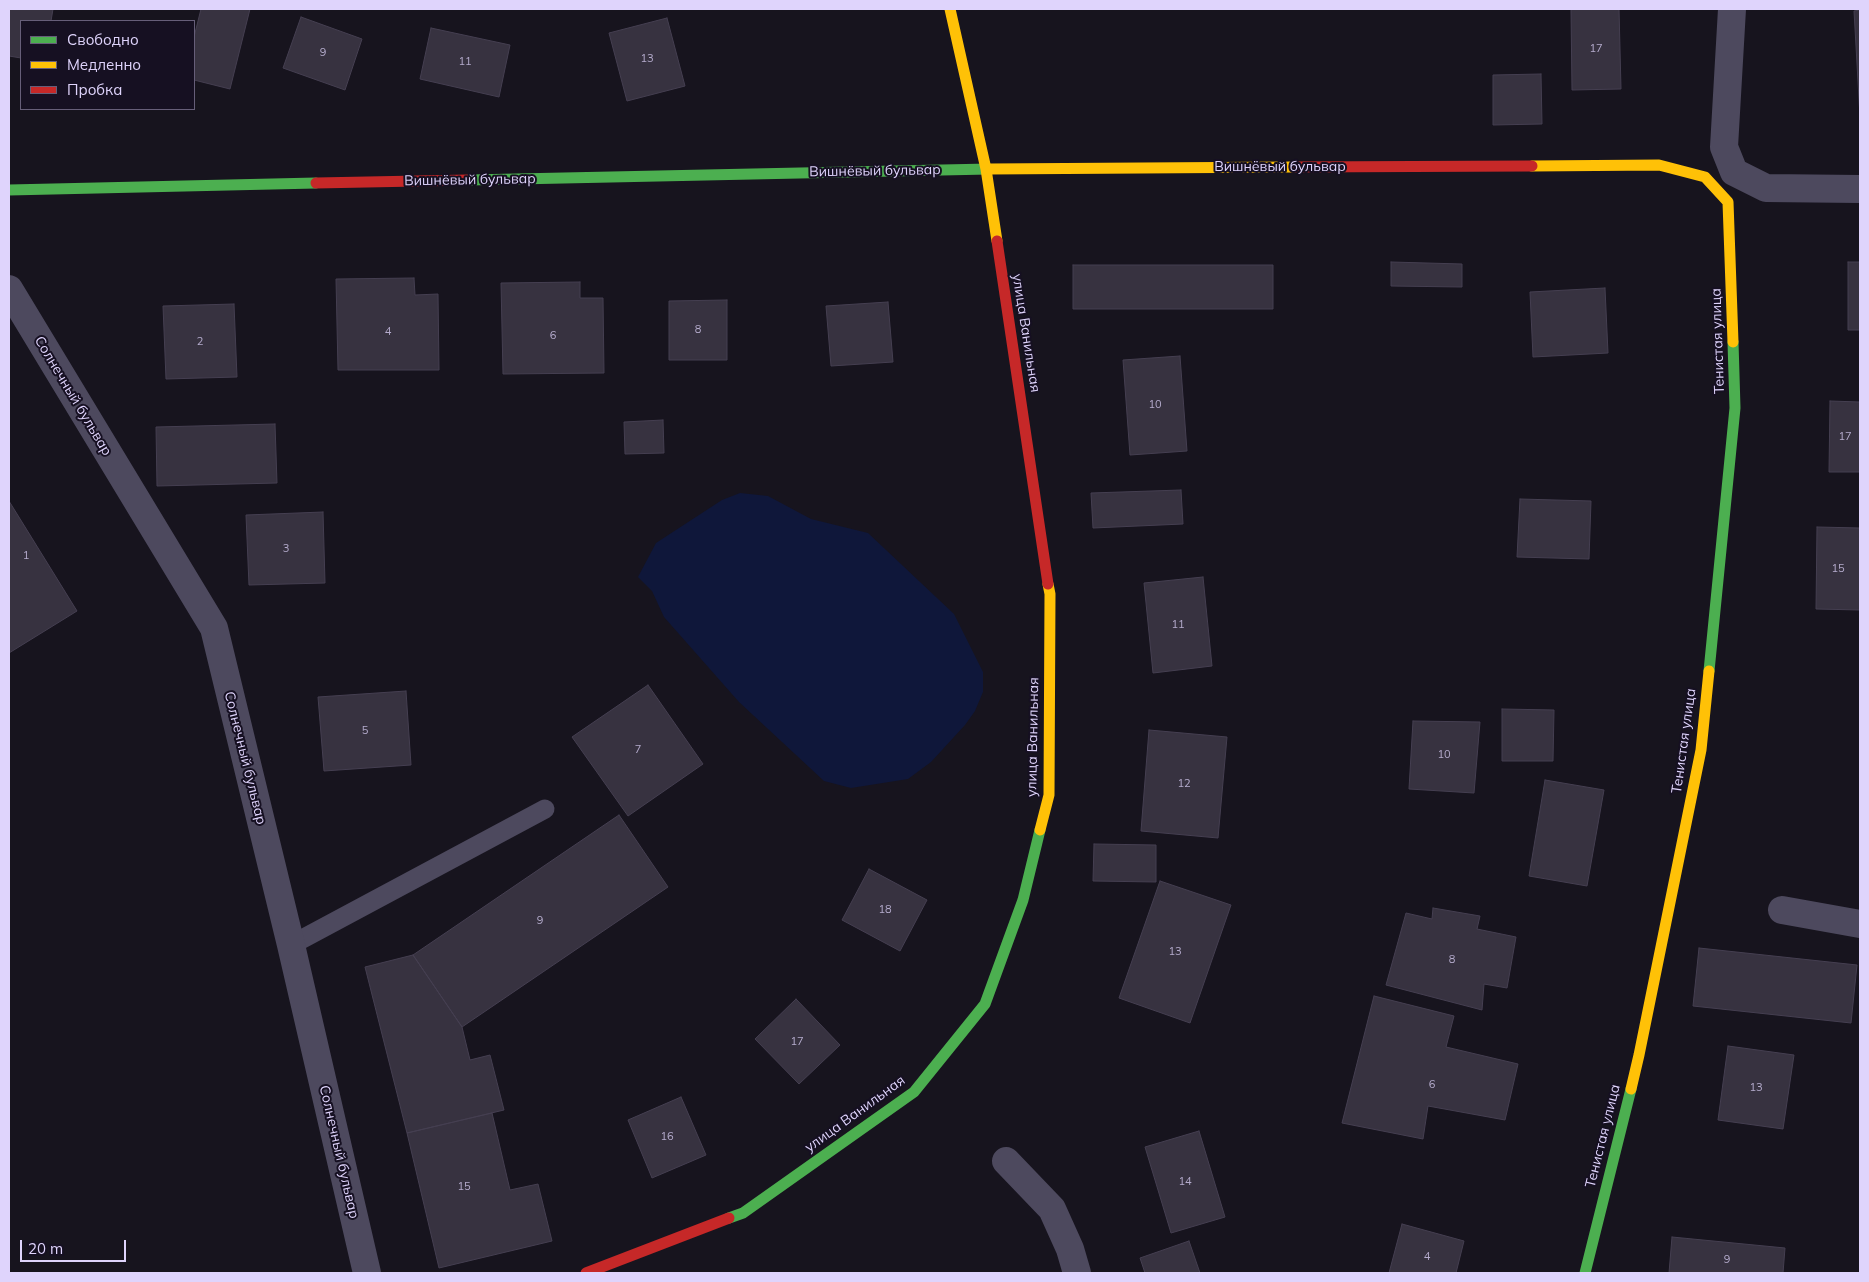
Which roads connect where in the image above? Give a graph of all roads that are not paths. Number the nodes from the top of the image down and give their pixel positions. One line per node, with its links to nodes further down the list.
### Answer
1 (950, 9): 3 (street, улица Ванильная)
2 (1732, 9): 4 (street)
3 (986, 169): 5 (street, Вишнёвый бульвар); 6 (street, Вишнёвый бульвар); 14 (street, улица Ванильная)
4 (1860, 189)
5 (9, 190)
6 (1728, 202): 16 (street, Тенистая улица)
7 (9, 289): 11 (street, Солнечный бульвар)
8 (545, 809): 11 (lane)
9 (1782, 910): 10 (street)
10 (1860, 924)
11 (291, 945): 13 (street, Солнечный бульвар)
12 (1006, 1161): 15 (street)
13 (368, 1273)
14 (586, 1273)
15 (1077, 1273)
16 (1585, 1273)

